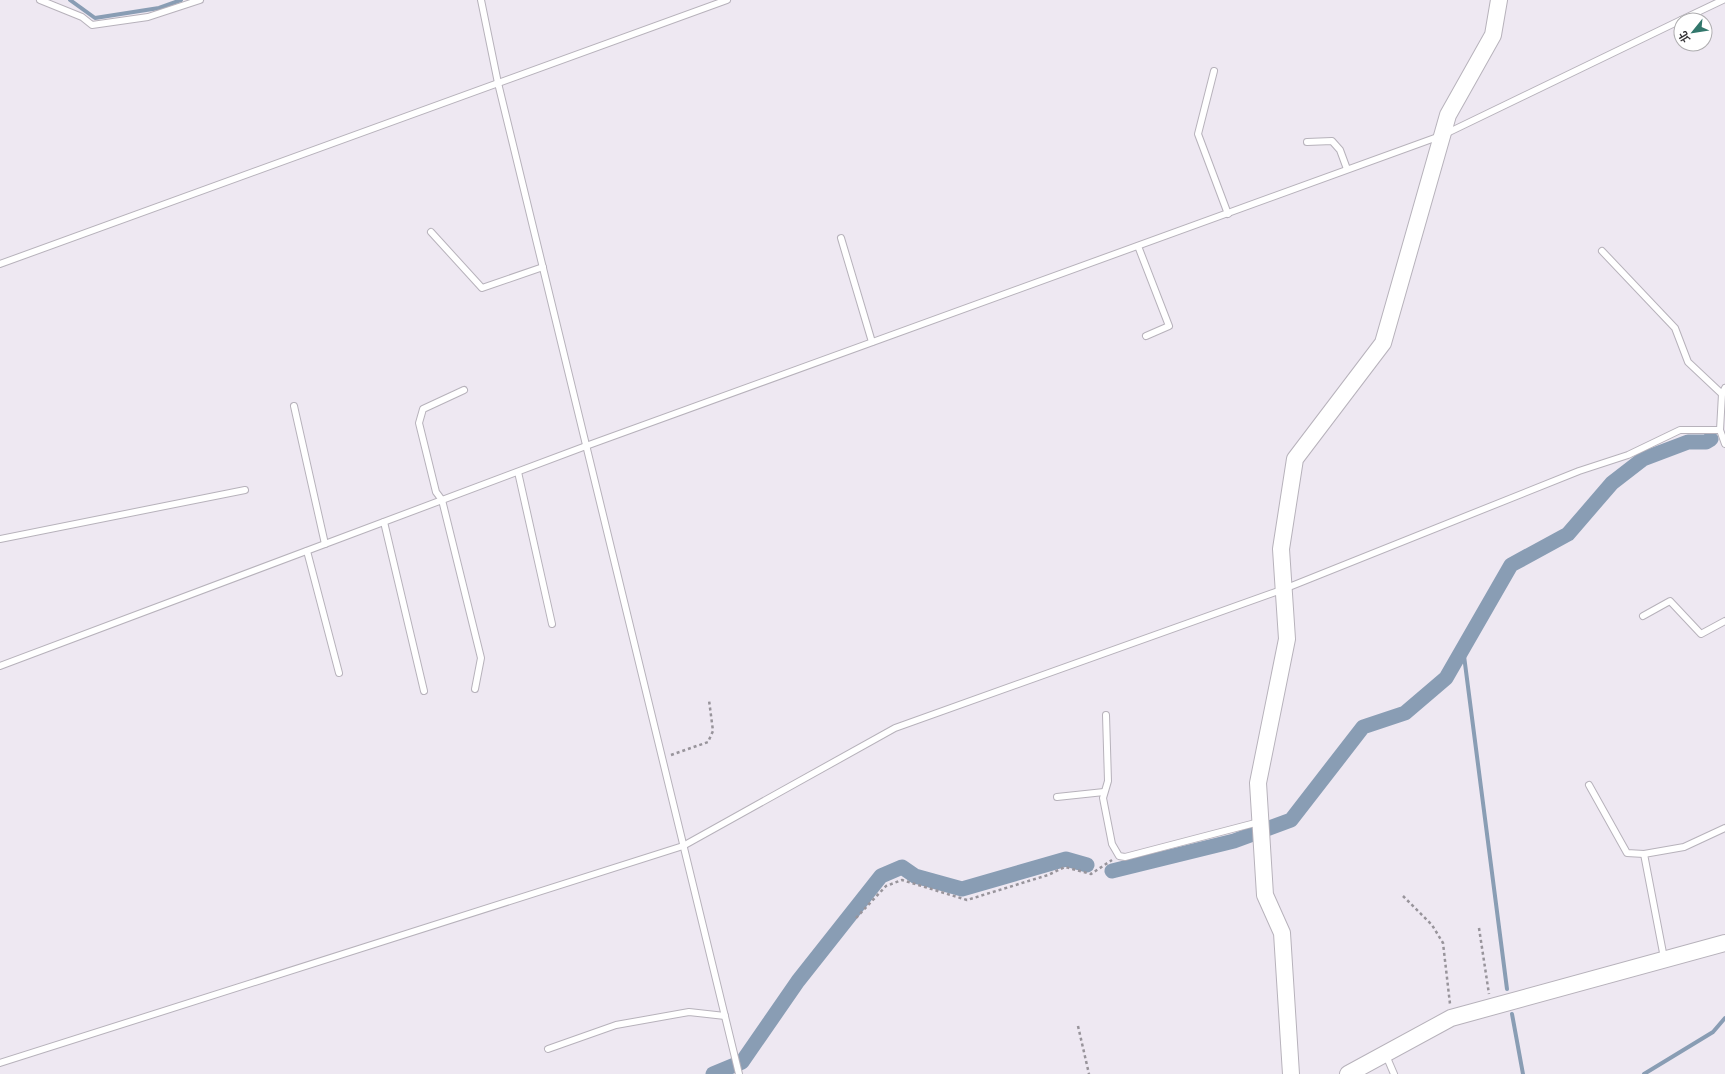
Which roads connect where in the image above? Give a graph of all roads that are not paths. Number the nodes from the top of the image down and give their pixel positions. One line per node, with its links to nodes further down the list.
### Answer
1 (40, 0): 2 (lane)
2 (200, 0)
3 (481, 0): 10 (lane)
4 (726, 0): 10 (lane)
5 (1499, 0): 11 (street)
6 (1723, 0): 7 (lane)
7 (1698, 12)
8 (1673, 24): 11 (lane)
9 (1214, 71): 14 (lane)
10 (498, 83): 19 (lane); 20 (lane)
11 (1443, 135): 13 (lane); 36 (street)
12 (1307, 142): 13 (lane)
13 (1348, 169): 14 (lane)
14 (1228, 214): 17 (lane)
15 (431, 232): 20 (lane)
16 (841, 238): 22 (lane)
17 (1138, 246): 21 (lane); 22 (lane)
18 (1602, 251): 24 (lane)
19 (0, 264)
20 (543, 267): 28 (lane)
21 (1146, 336)
22 (872, 342): 28 (lane)
23 (464, 390): 31 (lane)
24 (1724, 391): 26 (lane)
25 (294, 406): 34 (lane)
26 (1720, 430): 27 (lane); 36 (lane)
27 (1725, 444)
28 (586, 446): 29 (lane); 50 (lane)
29 (518, 472): 31 (lane); 39 (lane)
30 (245, 490): 33 (lane)
31 (442, 500): 32 (lane); 42 (lane)
32 (384, 522): 34 (lane); 43 (lane)
33 (0, 539)
34 (325, 544): 35 (lane)
35 (307, 551): 40 (lane); 41 (lane)
36 (1284, 589): 48 (street); 50 (lane)
37 (1643, 616): 38 (lane)
38 (1725, 621)
39 (552, 624)
40 (0, 666)
41 (339, 673)
42 (475, 689)
43 (424, 691)
44 (1106, 715): 46 (lane)
45 (1589, 785): 51 (lane)
46 (1104, 792): 47 (lane); 48 (lane)
47 (1056, 798)
48 (1261, 822): 59 (street)
49 (1725, 828): 51 (lane)
50 (683, 846): 54 (lane); 57 (lane)
51 (1644, 854): 53 (lane)
52 (1725, 943): 53 (street)
53 (1664, 959): 56 (street)
54 (725, 1016): 55 (lane); 58 (lane)
55 (548, 1049)
56 (1385, 1053): 60 (street); 61 (lane)
57 (0, 1062)
58 (739, 1074)
59 (1291, 1074)
60 (1348, 1074)
61 (1394, 1074)

